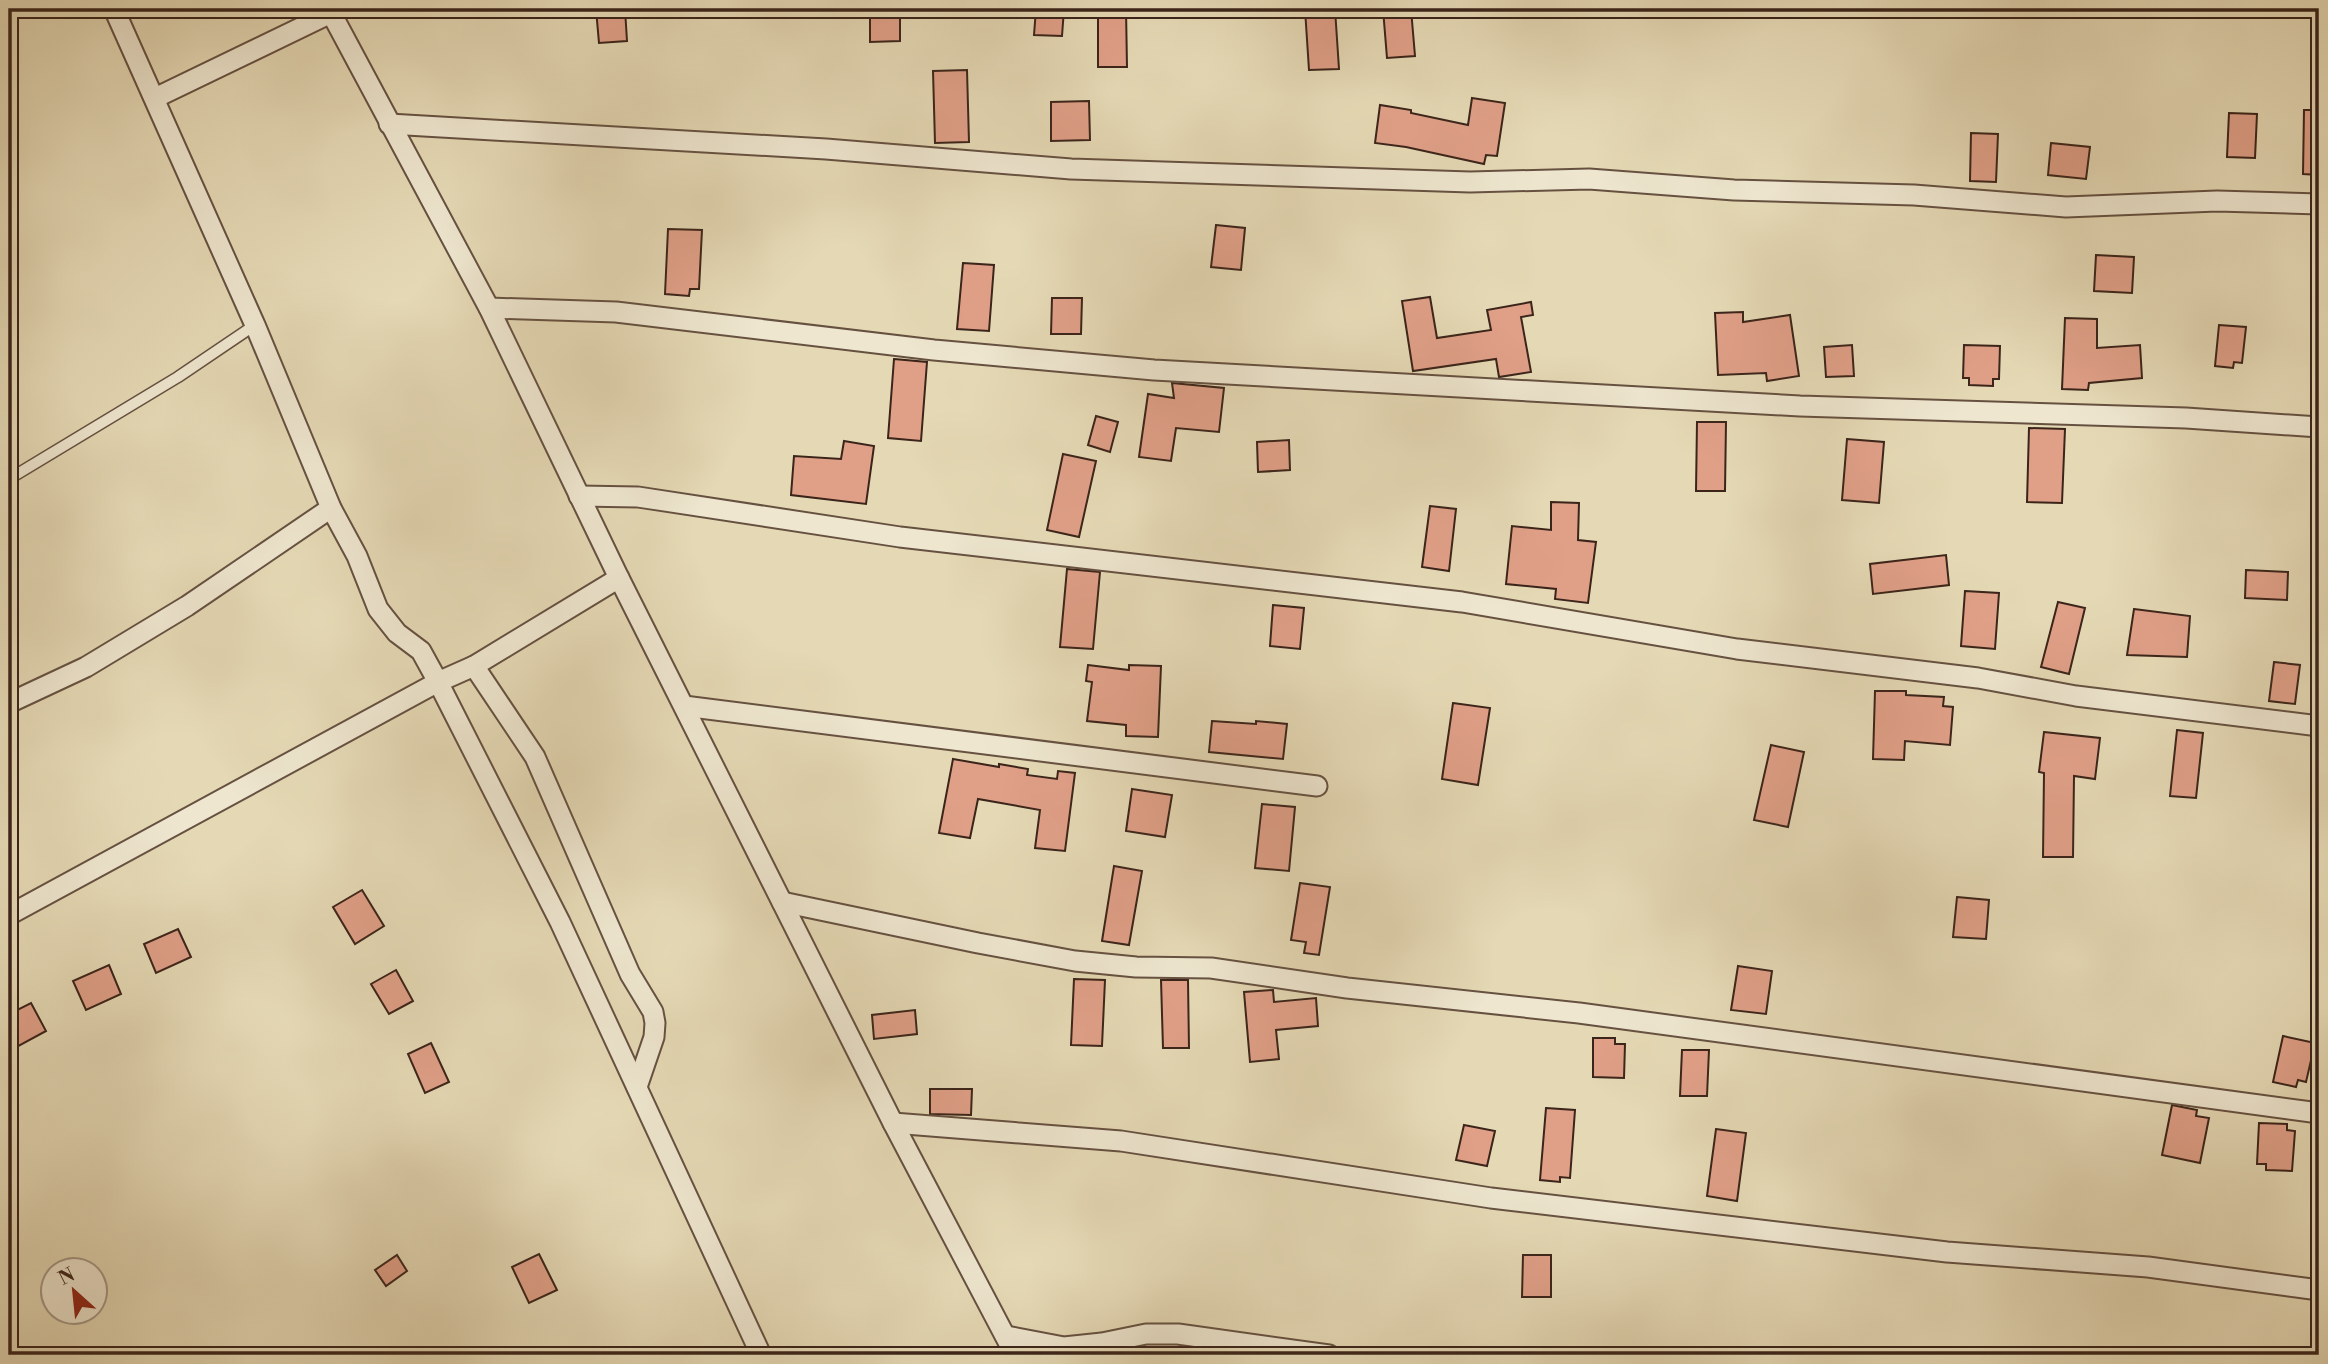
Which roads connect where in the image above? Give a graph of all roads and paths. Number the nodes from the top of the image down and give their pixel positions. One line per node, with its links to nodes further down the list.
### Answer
1 (114, 9): 3 (street)
2 (330, 11): 3 (street); 4 (street)
3 (155, 98): 7 (street)
4 (389, 124): 5 (street); 6 (street)
5 (2319, 204)
6 (489, 308): 8 (street); 10 (street)
7 (255, 325): 9 (lane); 11 (street)
8 (2319, 428)
9 (9, 478)
10 (579, 496): 12 (street); 17 (street)
11 (331, 508): 14 (street); 15 (street)
12 (619, 578): 13 (street); 16 (street)
13 (474, 666): 14 (street); 21 (street)
14 (438, 681): 20 (street); 21 (street)
15 (9, 703)
16 (684, 706): 18 (street); 19 (street)
17 (2319, 726)
18 (1317, 786)
19 (782, 901): 22 (street); 23 (street)
20 (9, 915)
21 (636, 1087): 26 (street)
22 (2319, 1113)
23 (893, 1123): 24 (street); 25 (street)
24 (2319, 1290)
25 (1006, 1336): 27 (street); 28 (street)
26 (761, 1355)
27 (1014, 1355)
28 (1329, 1355)

